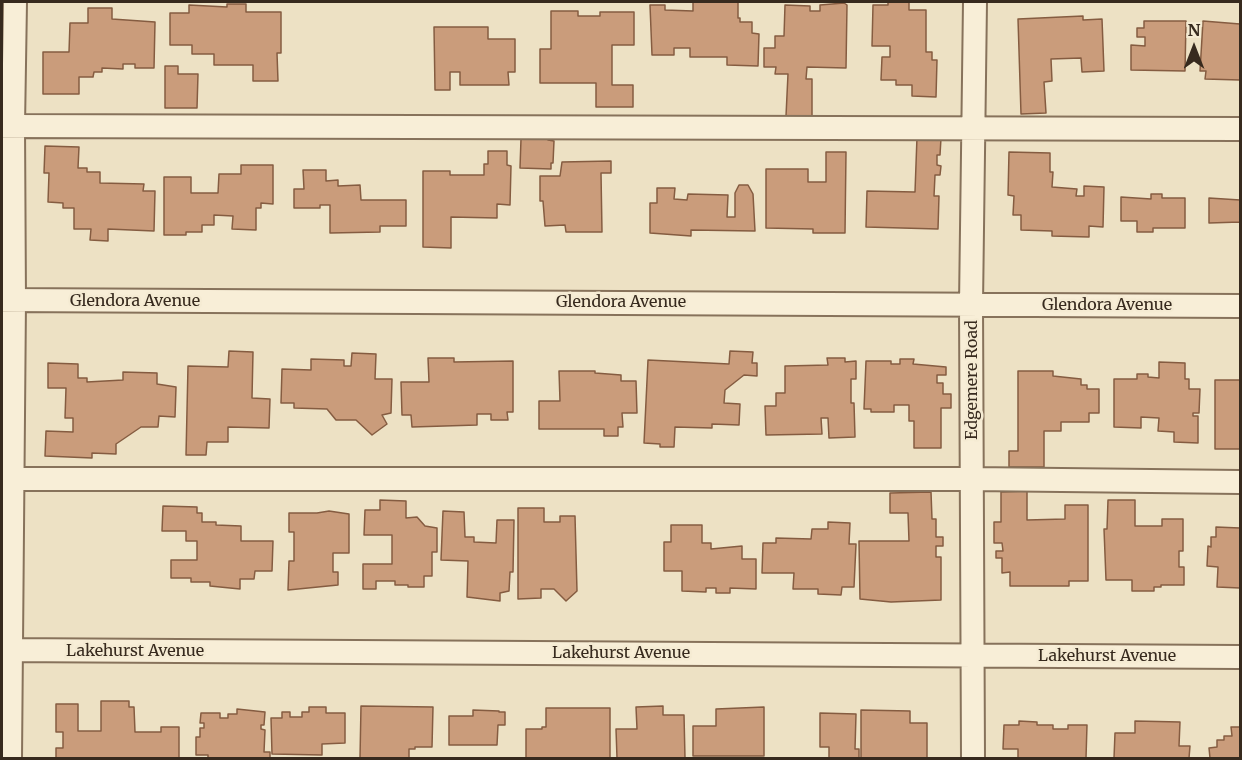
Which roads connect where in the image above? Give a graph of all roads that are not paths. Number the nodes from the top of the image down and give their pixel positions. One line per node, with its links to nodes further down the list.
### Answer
1 (15, 2): 3 (street)
2 (975, 2): 4 (street, Edgemere Road)
3 (7, 126): 4 (street); 6 (street)
4 (973, 129): 5 (street); 7 (street, Edgemere Road)
5 (1240, 129)
6 (8, 301): 7 (street, Glendora Avenue); 9 (street)
7 (971, 303): 8 (street, Glendora Avenue); 10 (street, Edgemere Road)
8 (1240, 306)
9 (7, 479): 10 (street); 12 (street)
10 (973, 479): 11 (street); 13 (street, Edgemere Road)
11 (1240, 482)
12 (6, 650): 13 (street, Lakehurst Avenue); 15 (street)
13 (972, 655): 14 (street, Lakehurst Avenue); 16 (street, Edgemere Road)
14 (1240, 657)
15 (10, 759)
16 (973, 759)

